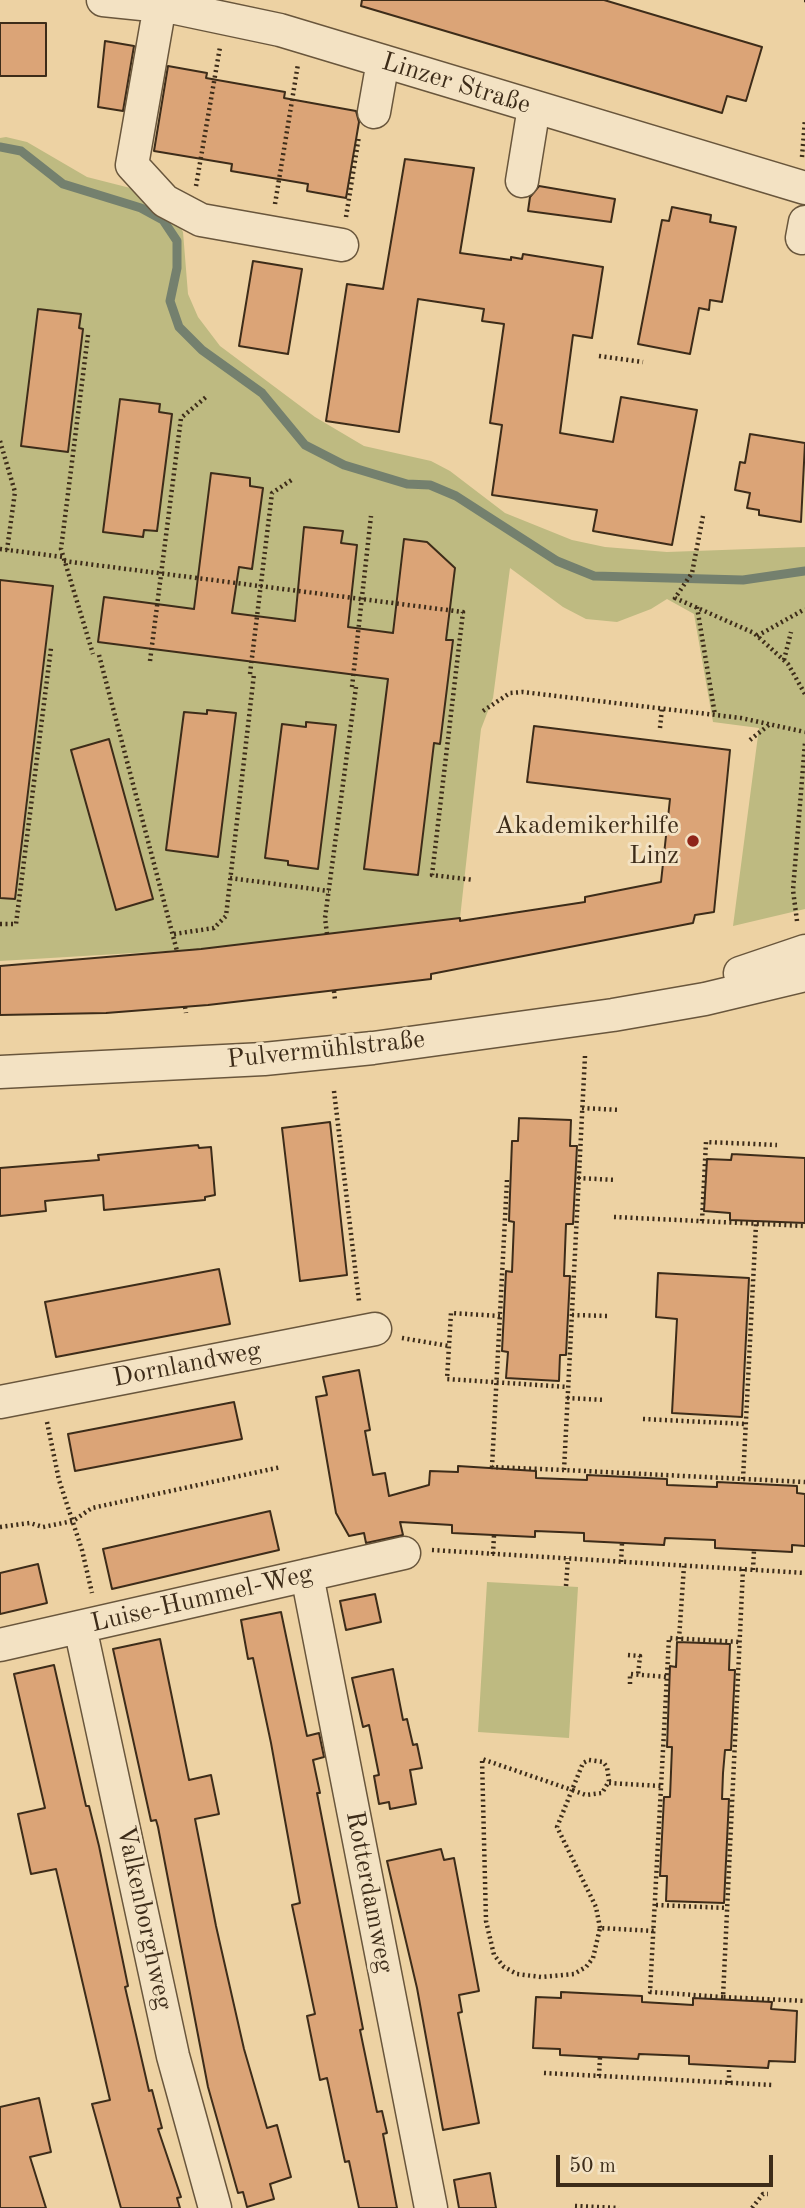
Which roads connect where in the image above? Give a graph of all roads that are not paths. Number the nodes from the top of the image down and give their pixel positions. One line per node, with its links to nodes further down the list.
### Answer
1 (103, 0): 2 (street, Linzer Straße)
2 (119, 0): 3 (street, Linzer Straße)
3 (160, 5): 4 (street, Linzer Straße); 9 (street)
4 (383, 61): 5 (street, Linzer Straße); 6 (street)
5 (534, 107): 7 (street, Linzer Straße); 8 (street)
6 (367, 123)
7 (804, 177)
8 (522, 181)
9 (342, 245)
10 (805, 951): 12 (street, Pulvermühlstraße)
11 (805, 975): 12 (street, Pulvermühlstraße)
12 (651, 1007): 13 (street, Pulvermühlstraße)
13 (0, 1072)
14 (367, 1316): 15 (street, Dornlandweg)
15 (0, 1402)
16 (404, 1553): 17 (street, Luise-Hummel-Weg)
17 (307, 1576): 18 (street, Luise-Hummel-Weg); 21 (street, Rotterdamweg)
18 (89, 1625): 19 (street, Luise-Hummel-Weg); 20 (street, Valkenborghweg)
19 (0, 1645)
20 (215, 2208)
21 (431, 2208)

